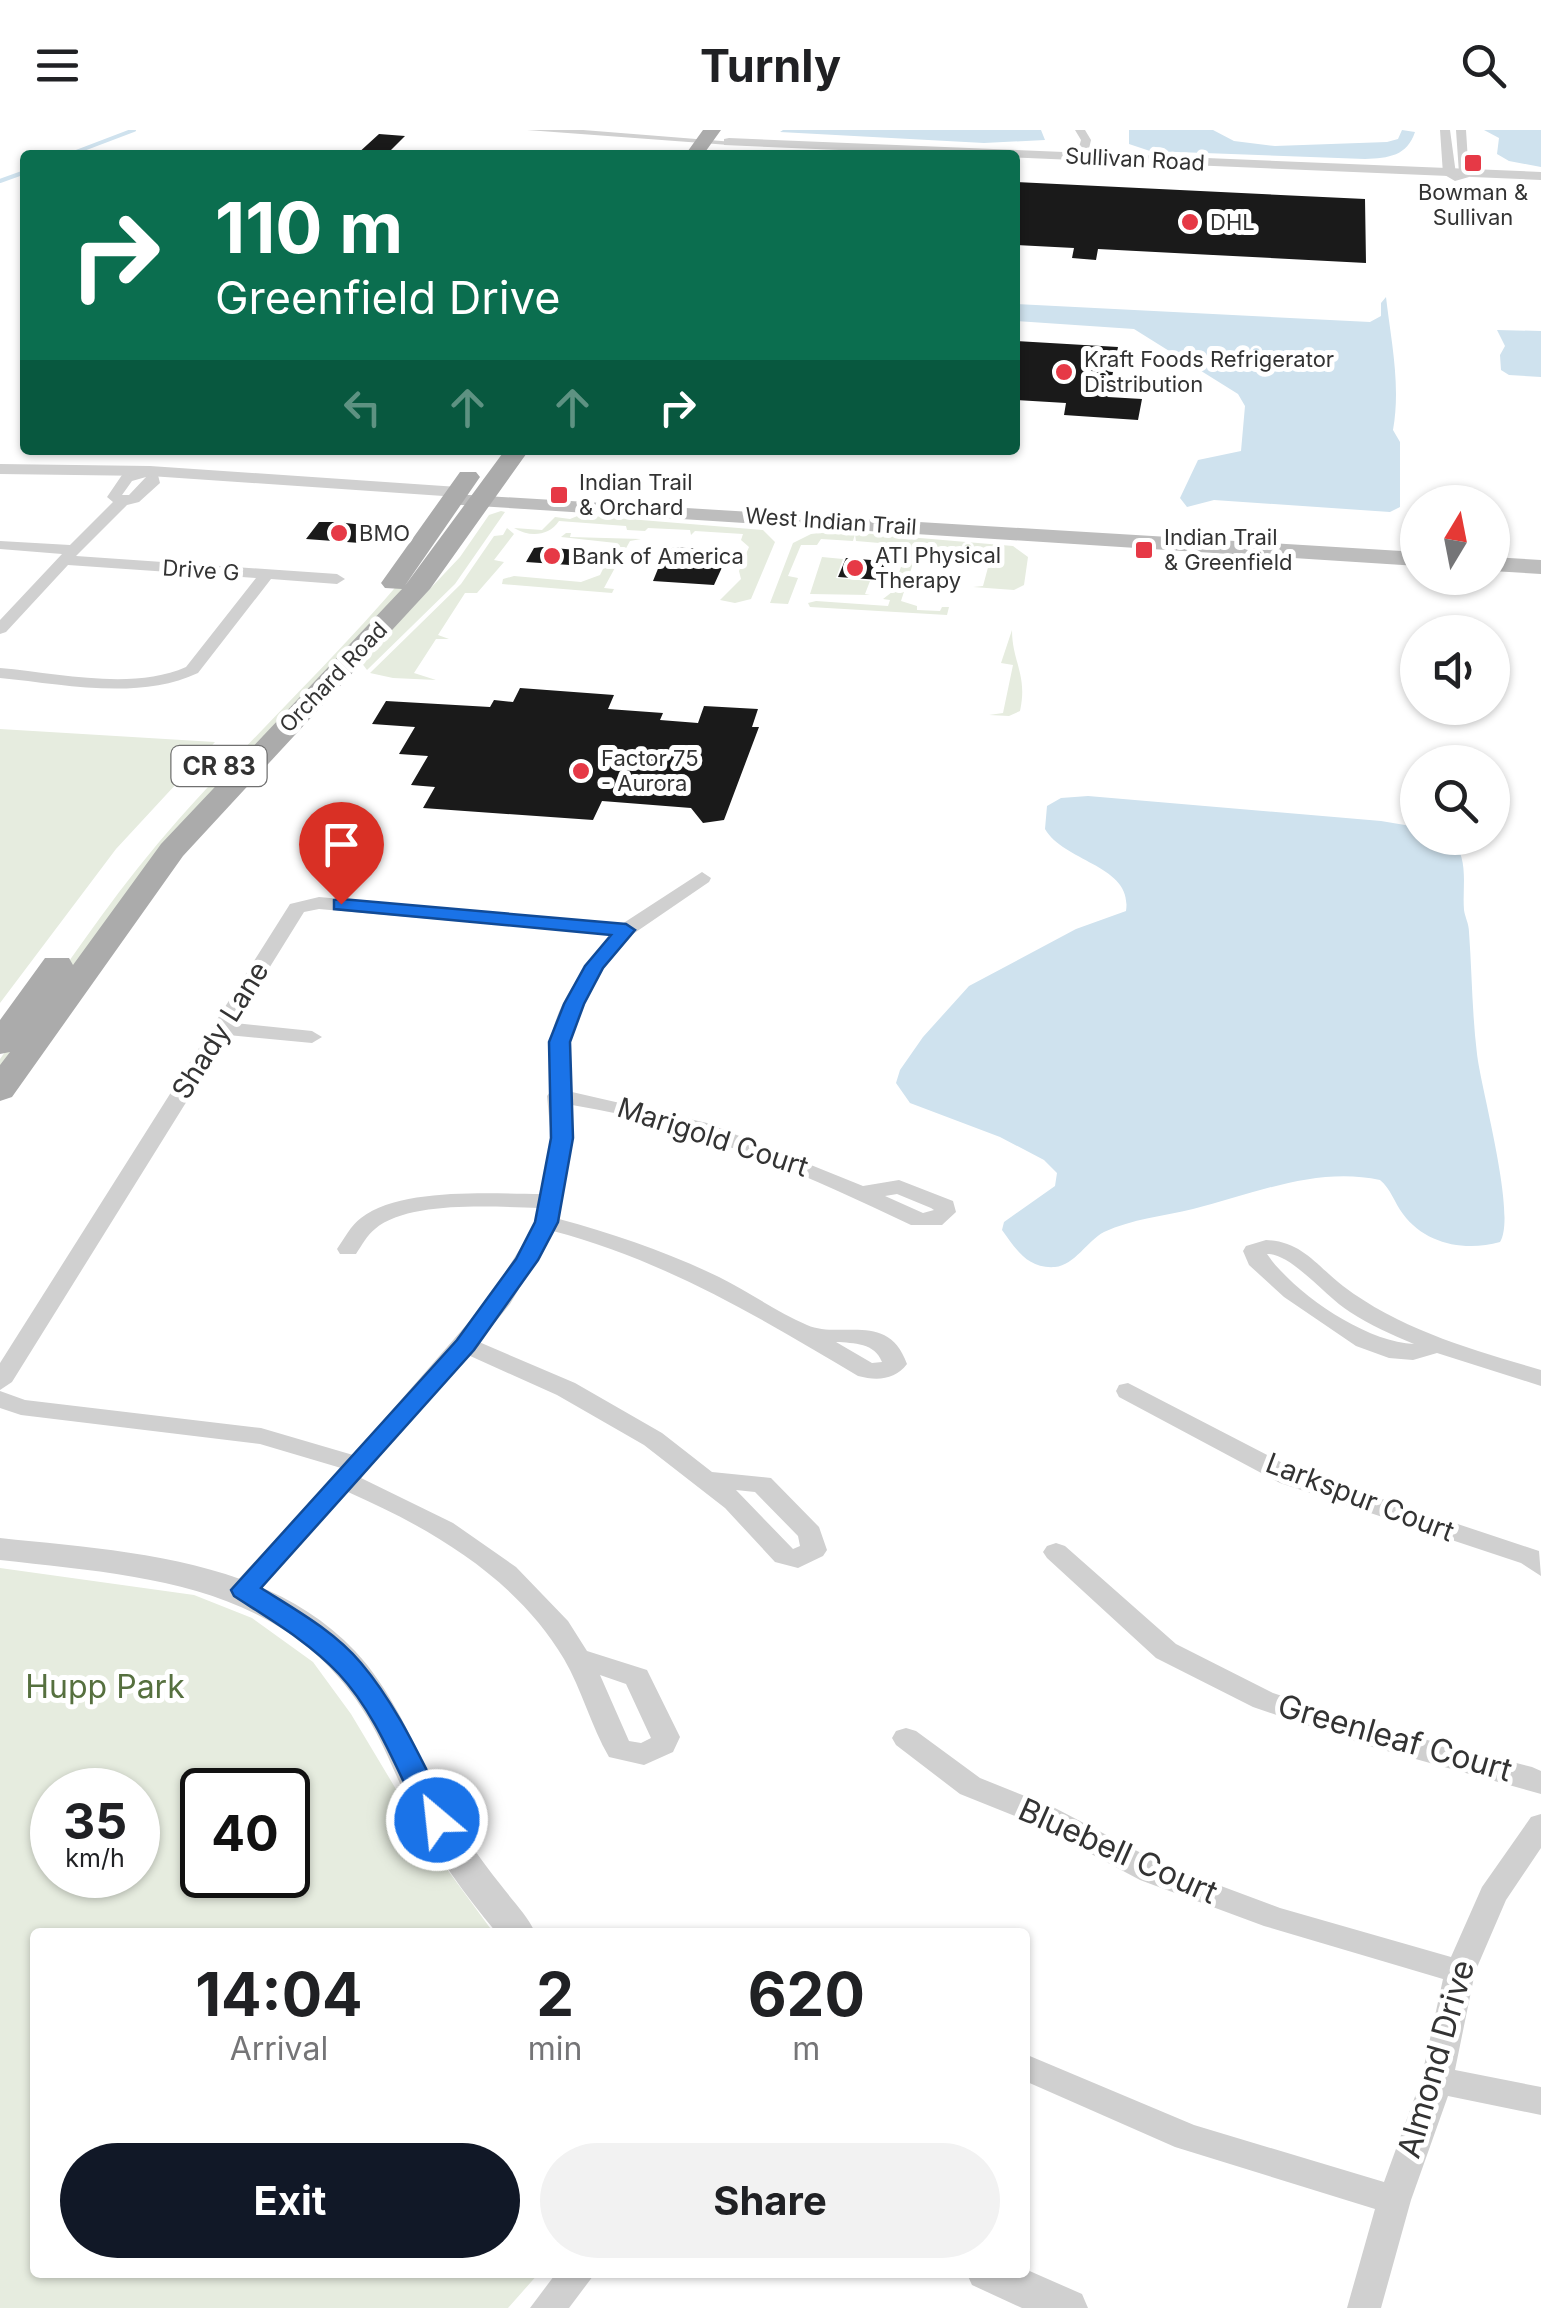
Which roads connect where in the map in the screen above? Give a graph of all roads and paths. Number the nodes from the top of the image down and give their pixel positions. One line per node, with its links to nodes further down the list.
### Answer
1 (532, 130): 6 (street, Sullivan Road)
2 (1080, 130): 12 (street)
3 (1095, 130): 12 (street)
4 (1445, 130): 13 (street)
5 (1461, 130): 13 (street)
6 (703, 142): 7 (street, Sullivan Road)
7 (729, 142): 8 (street, Sullivan Road); 9 (street, Sullivan Road)
8 (867, 150)
9 (897, 150)
10 (1020, 156): 12 (street, Sullivan Road)
11 (1020, 158): 12 (street, Sullivan Road)
12 (1087, 159): 13 (street, Sullivan Road)
13 (1456, 176): 14 (street, Sullivan Road)
14 (1541, 179)
15 (483, 455): 21 (main road, Orchard Road / CR 83)
16 (511, 455): 21 (main road, Orchard Road / CR 83)
17 (0, 469): 18 (street, West Indian Trail)
18 (152, 476): 20 (street, West Indian Trail); 21 (street, West Indian Trail); 21 (street, West Indian Trail); 22 (street)
19 (0, 477): 20 (street, West Indian Trail)
20 (127, 478): 22 (street)
21 (465, 497): 25 (main road, West Indian Trail); 36 (main road, Orchard Road / CR 83); 37 (main road, Orchard Road / CR 83)
22 (122, 502): 24 (street)
23 (0, 545): 24 (street, Drive G)
24 (70, 555): 28 (street, Drive G); 30 (street)
25 (1400, 558)
26 (1510, 565): 27 (main road)
27 (1541, 567)
28 (266, 575): 29 (street, Drive G); 31 (street)
29 (337, 579)
30 (0, 628)
31 (0, 673)
32 (702, 878): 33 (street)
33 (626, 930): 34 (street, Shady Lane); 38 (street)
34 (223, 1028): 35 (street); 46 (street, Shady Lane)
35 (312, 1037)
36 (0, 1044)
37 (0, 1090)
38 (558, 1096): 39 (street, Marigold Court); 40 (street)
39 (864, 1192)
40 (547, 1212): 41 (street); 42 (street); 43 (street)
41 (348, 1249)
42 (807, 1335)
43 (466, 1345): 49 (street); 50 (street)
44 (1434, 1346): 44 (street); 45 (street)
45 (1541, 1378)
46 (0, 1382)
47 (1128, 1391): 53 (street, Larkspur Court)
48 (0, 1399): 49 (street)
49 (350, 1472): 54 (street); 55 (street)
50 (709, 1480)
51 (0, 1549): 54 (street)
52 (1056, 1552): 57 (street, Greenleaf Court)
53 (1541, 1567)
54 (244, 1590): 59 (street)
55 (578, 1658)
56 (906, 1738): 60 (street, Bluebell Court)
57 (1541, 1783)
58 (1541, 1825): 60 (street, Almond Drive)
59 (514, 1928)
60 (1460, 1972): 62 (street, Almond Drive)
61 (1030, 2069): 64 (street)
62 (1437, 2080): 63 (street); 64 (street, Almond Drive)
63 (1541, 2101)
64 (1394, 2200): 69 (street, Almond Drive)
65 (574, 2278): 67 (street)
66 (1000, 2288): 68 (street)
67 (547, 2308)
68 (1067, 2308)
69 (1364, 2308)

